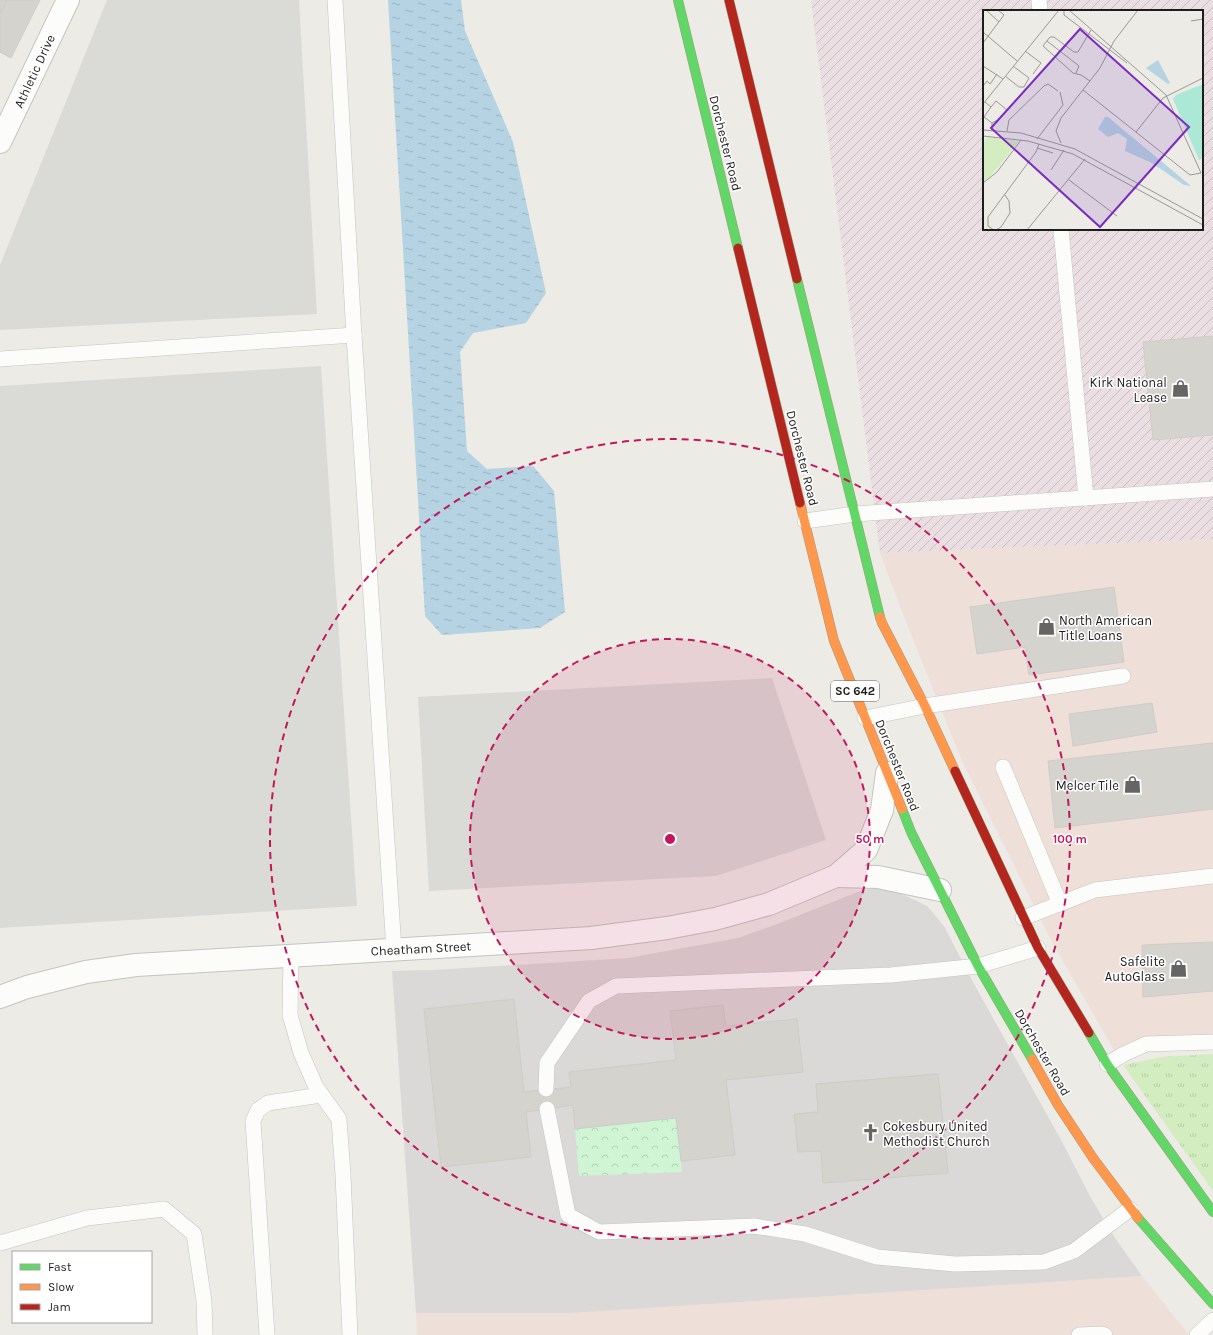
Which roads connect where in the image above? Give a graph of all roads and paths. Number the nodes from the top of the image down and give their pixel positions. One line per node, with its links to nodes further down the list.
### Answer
1 (68, 0): 5 (street, Athletic Drive)
2 (335, 0): 7 (lane)
3 (678, 0): 12 (main road, Dorchester Road / SC 642)
4 (729, 0): 11 (main road)
5 (0, 142)
6 (1061, 230): 10 (lane)
7 (354, 335): 8 (lane); 24 (lane)
8 (0, 359)
9 (1213, 489): 10 (lane)
10 (1086, 498): 11 (lane)
11 (855, 514): 12 (lane); 14 (main road)
12 (805, 521): 15 (main road, Dorchester Road / SC 642)
13 (1123, 676): 14 (lane)
14 (925, 706): 15 (lane); 22 (main road)
15 (865, 718): 17 (main road, Dorchester Road / SC 642)
16 (1003, 767): 21 (lane)
17 (887, 773): 18 (street, Cheatham Street); 20 (main road, Dorchester Road / SC 642)
18 (836, 876): 20 (street, Cheatham Street); 24 (street, Cheatham Street)
19 (1213, 876): 21 (lane)
20 (940, 890): 26 (main road, Dorchester Road / SC 642)
21 (1060, 904): 22 (lane)
22 (1023, 918): 23 (main road)
23 (1038, 948): 26 (lane); 29 (main road)
24 (394, 950): 25 (street, Cheatham Street)
25 (291, 955): 27 (street, Cheatham Street); 31 (lane)
26 (978, 966): 30 (lane); 33 (main road, Dorchester Road / SC 642)
27 (0, 997)
28 (1213, 1042): 29 (lane)
29 (1107, 1064): 34 (main road)
30 (546, 1089)
31 (321, 1095): 39 (lane); 40 (lane)
32 (548, 1109): 33 (lane)
33 (1130, 1209): 36 (main road, Dorchester Road / SC 642)
34 (1213, 1212)
35 (0, 1243): 38 (lane)
36 (1213, 1304)
37 (1213, 1320): 43 (lane)
38 (205, 1335)
39 (267, 1335)
40 (350, 1335)
41 (1079, 1335): 42 (lane)
42 (1105, 1335)
43 (1197, 1335)

